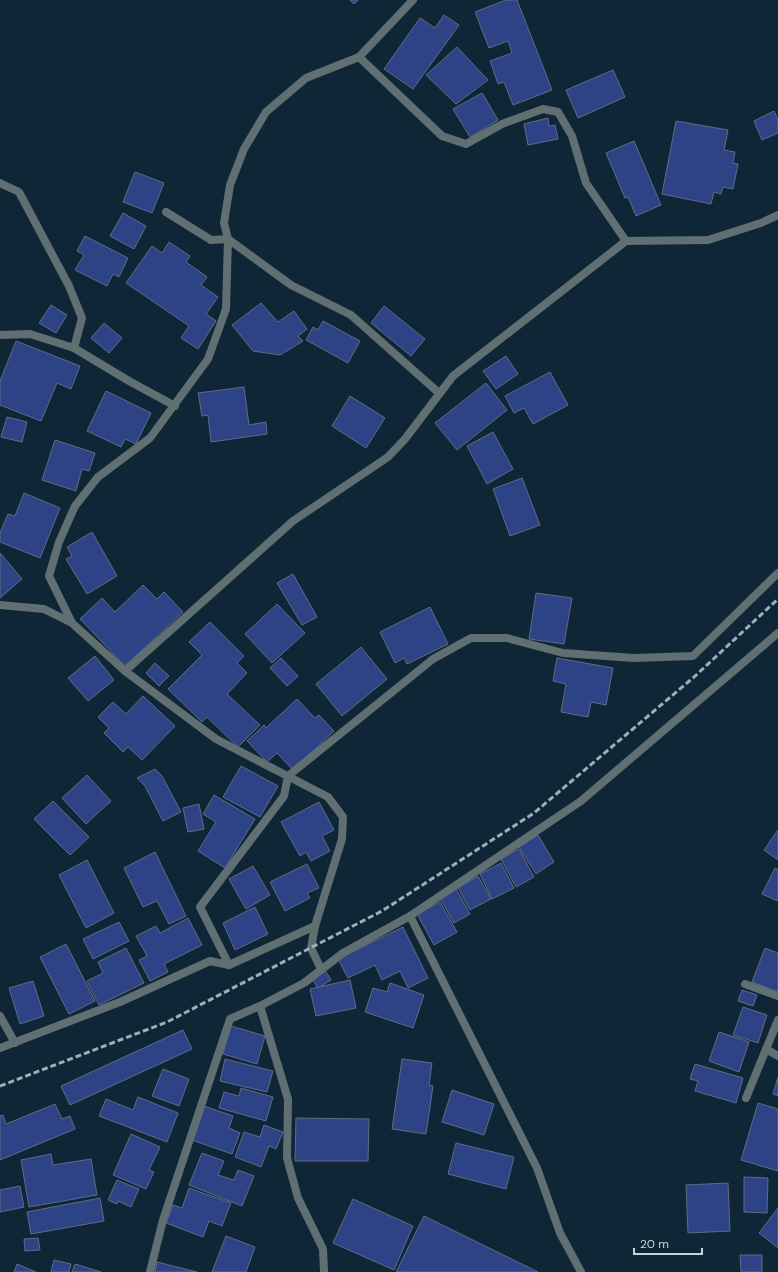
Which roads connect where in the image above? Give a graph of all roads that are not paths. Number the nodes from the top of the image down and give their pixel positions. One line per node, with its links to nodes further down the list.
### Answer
1 (413, 0): 2 (street)
2 (359, 57): 6 (street); 7 (street)
3 (0, 183): 9 (street)
4 (166, 212): 6 (street)
5 (778, 215): 7 (street)
6 (228, 239): 10 (street); 11 (street)
7 (626, 241): 10 (street)
8 (0, 335): 9 (street)
9 (74, 348): 11 (street)
10 (439, 393): 16 (street)
11 (175, 406): 14 (street)
12 (778, 573): 17 (street)
13 (0, 605): 14 (street)
14 (72, 623): 16 (street)
15 (778, 632): 18 (street)
16 (125, 671): 17 (street)
17 (288, 776): 19 (street); 20 (street)
18 (410, 916): 21 (street); 34 (street)
19 (315, 926): 20 (street); 21 (street)
20 (229, 964): 27 (street)
21 (321, 969): 24 (street)
22 (745, 984): 23 (street)
23 (778, 996)
24 (260, 1006): 32 (street); 33 (street)
25 (0, 1016): 27 (street)
26 (778, 1020): 29 (street)
27 (15, 1043): 28 (street)
28 (0, 1048)
29 (766, 1049): 30 (street); 31 (street)
30 (778, 1056)
31 (746, 1098)
32 (150, 1272)
33 (324, 1272)
34 (581, 1272)

